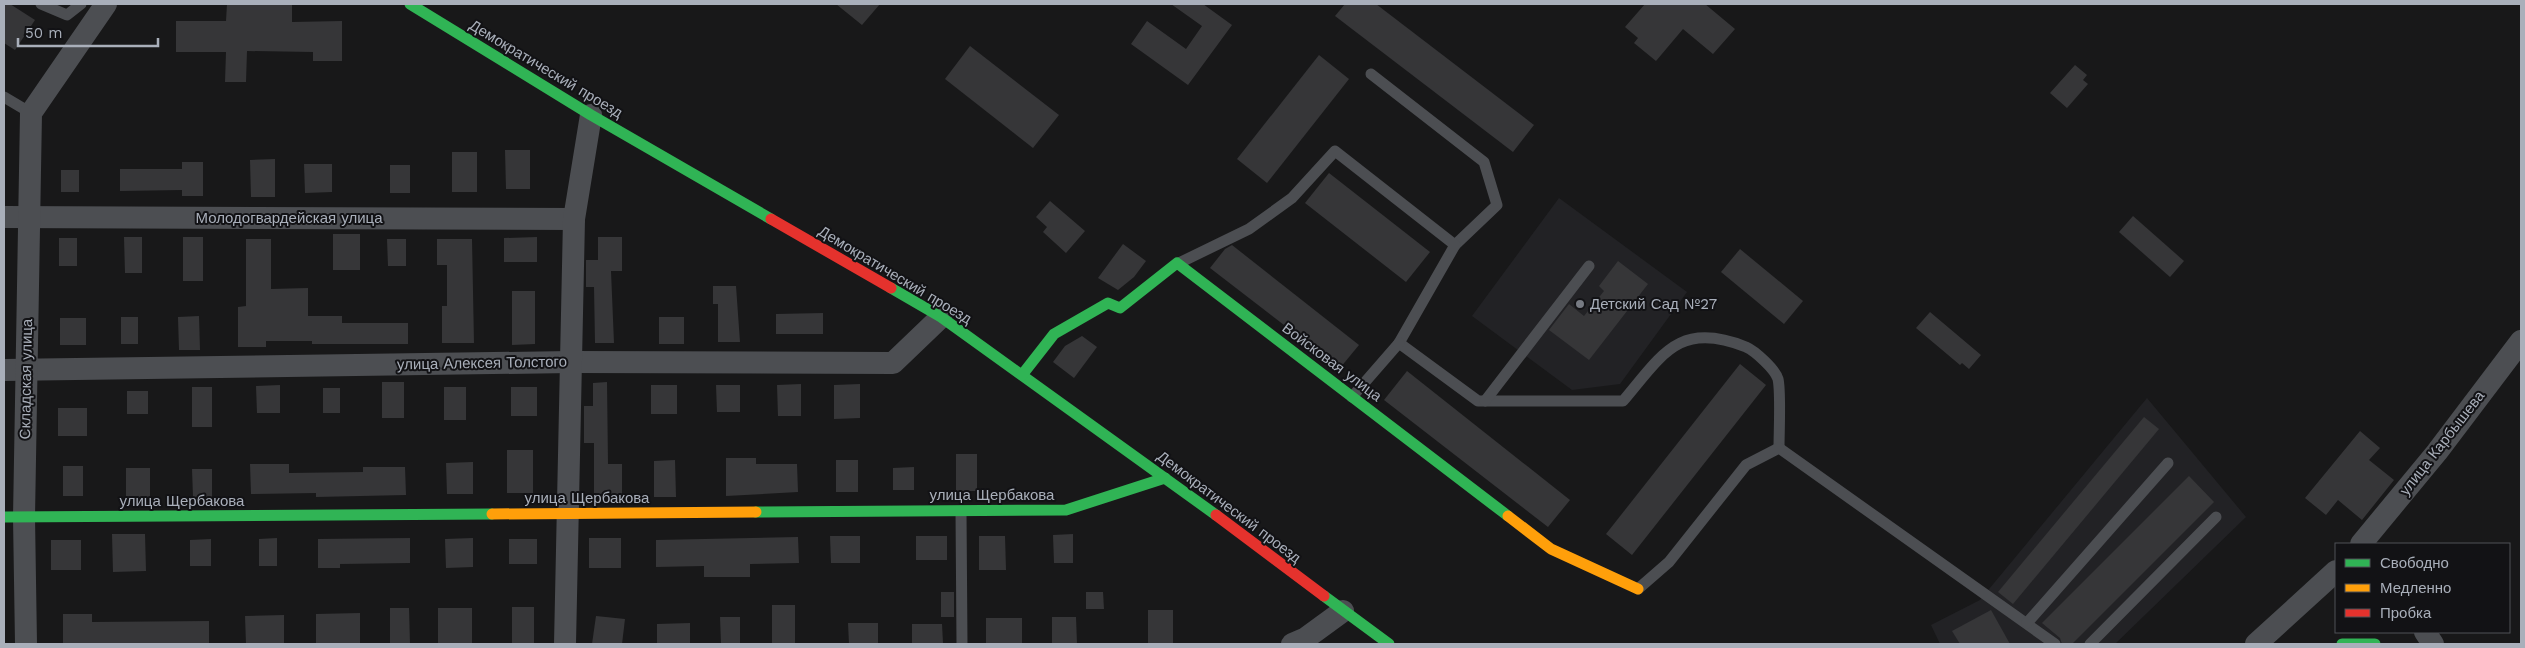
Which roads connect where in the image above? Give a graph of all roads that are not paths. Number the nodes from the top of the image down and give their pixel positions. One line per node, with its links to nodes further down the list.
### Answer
1 (41, 4): 2 (lane)
2 (81, 4)
3 (106, 4): 7 (street)
4 (410, 4): 8 (street, Демократический проезд)
5 (1370, 74): 12 (lane)
6 (4, 97): 7 (lane)
7 (31, 113): 9 (street, Складская улица)
8 (591, 115): 11 (street); 15 (street, Демократический проезд)
9 (29, 217): 10 (street, Молодогвардейская улица); 11 (street, Молодогвардейская улица); 20 (street, Складская улица)
10 (4, 218)
11 (574, 219): 18 (street)
12 (1455, 245): 13 (lane); 17 (lane)
13 (1178, 263): 21 (street); 22 (street, Войсковая улица)
14 (1589, 266): 23 (lane)
15 (941, 317): 18 (street, улица Алексея Толстого); 21 (street, Демократический проезд)
16 (2521, 341): 31 (street, улица Карбышева)
17 (1399, 343): 22 (lane); 23 (lane)
18 (571, 362): 20 (street, улица Алексея Толстого); 28 (street)
19 (4, 370): 20 (street, улица Алексея Толстого)
20 (26, 370): 30 (street, Складская улица)
21 (1022, 375): 26 (street, Демократический проезд)
22 (1352, 397): 33 (street, Войсковая улица)
23 (1486, 401): 24 (lane)
24 (1779, 448): 33 (lane); 35 (lane)
25 (2168, 463): 35 (lane)
26 (1165, 478): 27 (street, улица Щербакова); 34 (street, Демократический проезд)
27 (961, 511): 28 (street, улица Щербакова); 39 (lane)
28 (567, 514): 30 (street, улица Щербакова); 38 (street)
29 (2216, 516): 43 (lane)
30 (14, 517): 37 (street, Складская улица)
31 (2362, 543)
32 (2335, 572): 44 (street)
33 (1638, 588)
34 (1343, 611): 40 (street); 41 (street, Демократический проезд)
35 (2026, 623): 42 (lane)
36 (2426, 633): 47 (street)
37 (26, 644)
38 (566, 644)
39 (962, 644)
40 (1292, 644)
41 (1389, 644)
42 (2056, 644)
43 (2090, 644)
44 (2256, 644)
45 (2342, 644): 46 (street)
46 (2376, 644)
47 (2433, 644)

